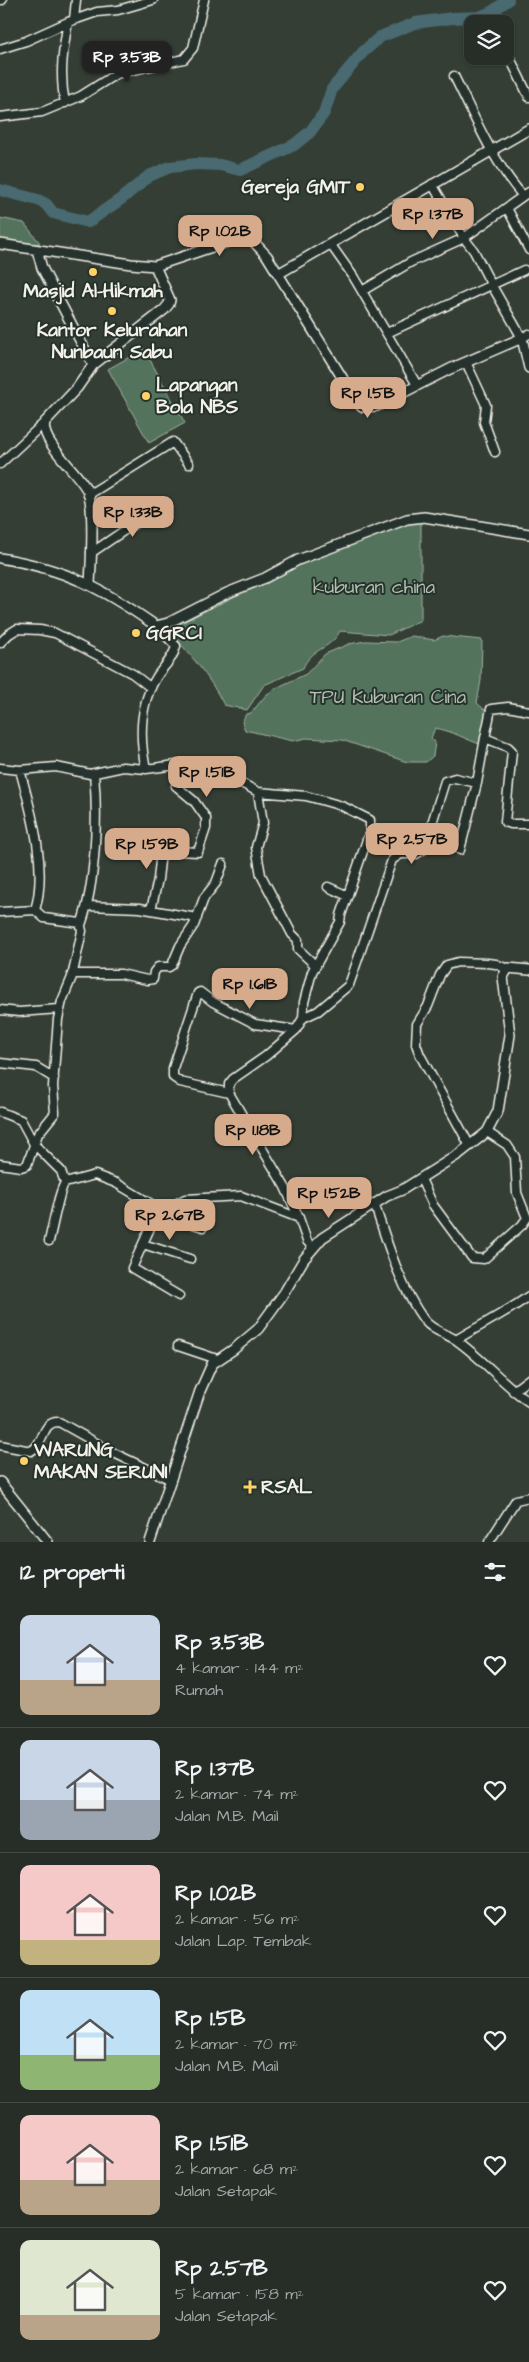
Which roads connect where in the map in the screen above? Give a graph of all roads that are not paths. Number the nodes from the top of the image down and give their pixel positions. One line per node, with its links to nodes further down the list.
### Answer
1 (76, 0): 4 (street)
2 (153, 0): 4 (street)
3 (201, 0): 9 (street)
4 (71, 20): 5 (street); 9 (street)
5 (0, 49)
6 (513, 65): 8 (street)
7 (454, 76): 12 (street)
8 (529, 97)
9 (65, 103): 10 (street)
10 (0, 117)
11 (529, 129): 12 (street)
12 (493, 150): 13 (street); 14 (street)
13 (432, 184): 16 (street); 18 (street)
14 (526, 194): 15 (street)
15 (507, 208): 16 (street); 20 (street)
16 (464, 238): 24 (street); 25 (street)
17 (0, 244): 19 (street)
18 (331, 245): 23 (street); 25 (street)
19 (37, 250): 21 (street); 29 (street)
20 (529, 250)
21 (155, 266): 23 (street); 29 (street)
22 (524, 270): 24 (street)
23 (278, 274): 31 (street)
24 (490, 284): 26 (street); 27 (street)
25 (362, 291): 26 (street)
26 (387, 333): 31 (street)
27 (525, 336): 28 (street); 30 (street)
28 (466, 362): 31 (street); 33 (street)
29 (93, 365): 32 (street)
30 (529, 368)
31 (417, 385)
32 (45, 422): 34 (street); 36 (street)
33 (495, 452)
34 (0, 464)
35 (189, 464): 36 (street)
36 (88, 495): 39 (street)
37 (162, 505): 39 (street)
38 (529, 534): 42 (street)
39 (91, 553): 41 (street)
40 (0, 558): 41 (street)
41 (90, 584): 42 (street)
42 (156, 626): 44 (street)
43 (0, 643): 44 (street)
44 (151, 688): 48 (street)
45 (529, 712): 46 (street)
46 (485, 738): 51 (street); 54 (street)
47 (0, 768): 49 (street)
48 (146, 769): 50 (street); 53 (street)
49 (20, 770): 50 (street); 60 (street)
50 (94, 773): 59 (street)
51 (477, 784): 55 (street); 71 (street)
52 (176, 786): 61 (street)
53 (258, 792): 58 (street); 65 (street)
54 (529, 824)
55 (460, 850)
56 (223, 864): 63 (street)
57 (328, 887): 58 (street)
58 (348, 896): 65 (street)
59 (88, 906): 61 (street); 64 (street)
60 (35, 910): 62 (street); 64 (street)
61 (151, 910): 63 (street)
62 (0, 912)
63 (197, 918): 68 (street)
64 (81, 925): 68 (street)
65 (316, 966): 71 (street)
66 (507, 968): 67 (street); 77 (street); 79 (street)
67 (529, 970)
68 (72, 974): 69 (street)
69 (59, 1009): 70 (street); 74 (street)
70 (0, 1010)
71 (303, 1018): 72 (street)
72 (296, 1030): 75 (street); 75 (street)
73 (0, 1063): 74 (street)
74 (54, 1078): 78 (street)
75 (229, 1093): 85 (street)
76 (0, 1112): 78 (street)
77 (487, 1132): 79 (street); 81 (street)
78 (34, 1144): 80 (street); 82 (street)
79 (470, 1146): 81 (street)
80 (0, 1164)
81 (421, 1179): 83 (street)
82 (65, 1183): 84 (street); 87 (street)
83 (374, 1204): 89 (street); 93 (street)
84 (163, 1208): 85 (street); 86 (street); 88 (street)
85 (299, 1218): 89 (street)
86 (202, 1226)
87 (49, 1241)
88 (144, 1244): 90 (street); 91 (street)
89 (313, 1248): 95 (street)
90 (190, 1259)
91 (179, 1296)
92 (529, 1296): 93 (street)
93 (456, 1340): 97 (street)
94 (178, 1346): 95 (street)
95 (216, 1360): 100 (street)
96 (529, 1379): 97 (street)
97 (513, 1391): 98 (street)
98 (529, 1402)
99 (0, 1445): 100 (street)
100 (171, 1480): 104 (street)
101 (0, 1482): 103 (street)
102 (529, 1497): 105 (street)
103 (47, 1541)
104 (150, 1542)
105 (489, 1542)

